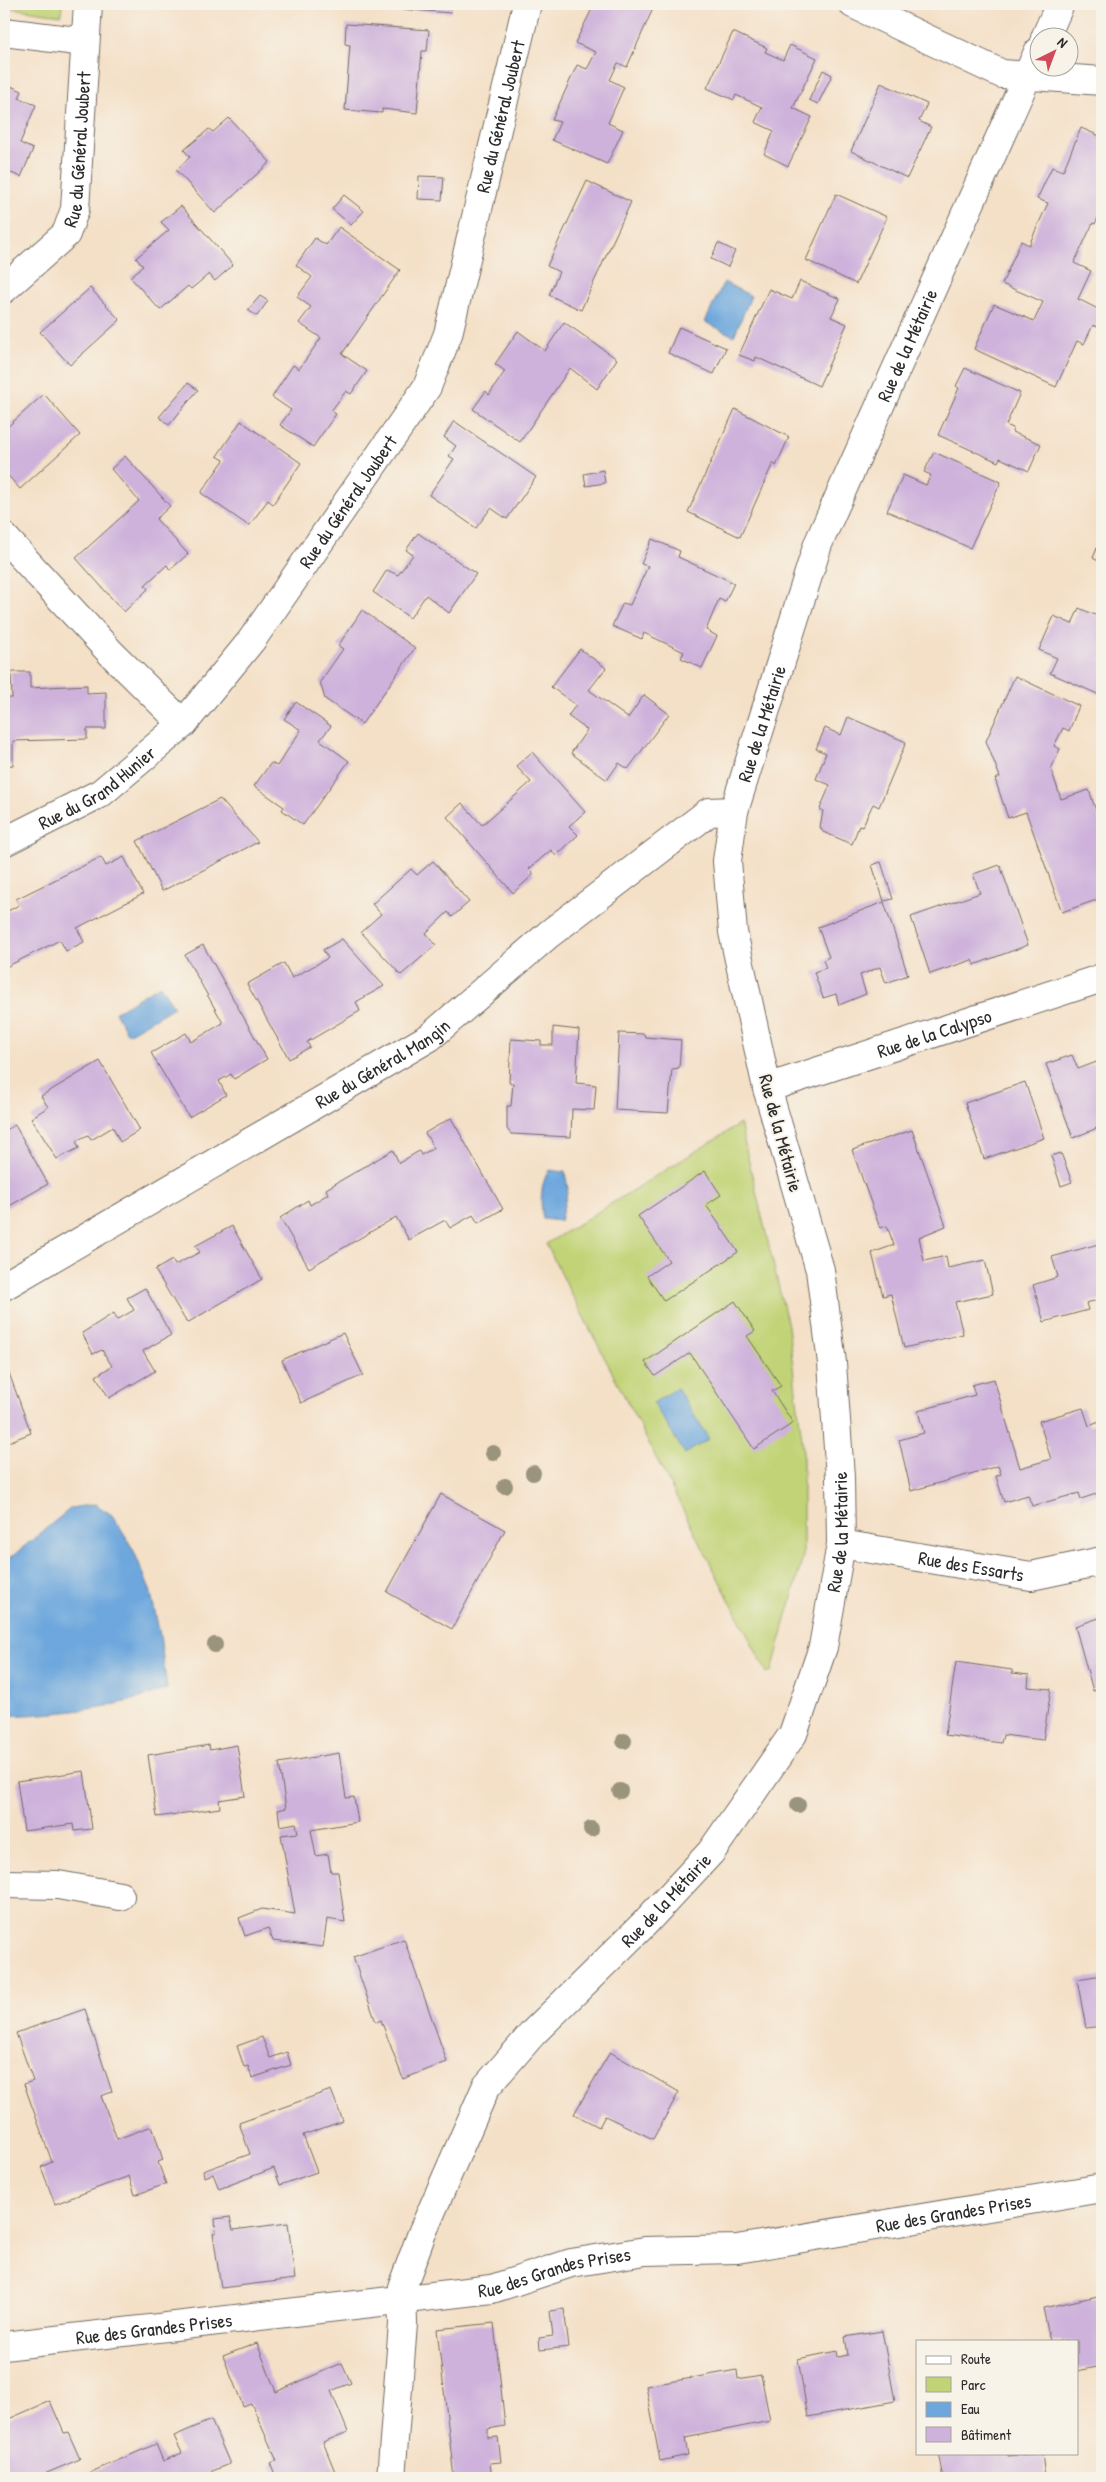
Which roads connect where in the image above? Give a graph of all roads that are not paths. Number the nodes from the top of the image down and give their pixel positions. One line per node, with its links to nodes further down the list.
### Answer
1 (88, 4): 7 (street, Rue du Général Joubert)
2 (527, 4): 14 (street, Rue du Général Joubert)
3 (853, 4): 8 (street)
4 (1060, 4): 5 (street)
5 (1049, 28)
6 (4, 32): 7 (street)
7 (85, 42): 12 (street, Rue du Général Joubert)
8 (1028, 66)
9 (1028, 75): 15 (street, Rue de la Métairie)
10 (1078, 76): 11 (street)
11 (1102, 82)
12 (4, 289)
13 (4, 536): 14 (street)
14 (182, 724): 16 (street, Rue du Grand Hunier)
15 (734, 811): 18 (street, Rue de la Métairie); 19 (street, Rue du Général Mangin)
16 (4, 842)
17 (1102, 978): 18 (street, Rue de la Calypso)
18 (767, 1088): 20 (street, Rue de la Métairie)
19 (4, 1286)
20 (842, 1544): 21 (street, Rue des Essarts); 25 (street, Rue de la Métairie)
21 (1102, 1561)
22 (4, 1884): 23 (street)
23 (120, 1896)
24 (1102, 2188): 25 (street, Rue des Grandes Prises)
25 (402, 2299): 26 (street, Rue des Grandes Prises); 27 (street, Rue de la Métairie)
26 (4, 2346)
27 (391, 2478)

